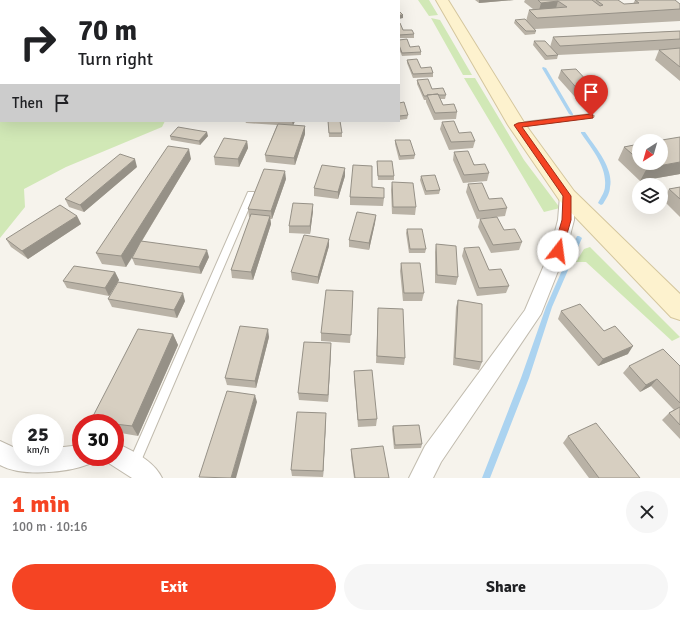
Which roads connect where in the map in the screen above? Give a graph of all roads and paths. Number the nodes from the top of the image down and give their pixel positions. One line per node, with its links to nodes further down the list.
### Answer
1 (442, 0): 3 (main road)
2 (591, 116): 3 (lane)
3 (518, 125): 5 (main road)
4 (251, 194): 9 (lane)
5 (567, 196): 6 (main road); 10 (street)
6 (680, 310)
7 (0, 452): 8 (street)
8 (72, 457)
9 (133, 466)
10 (421, 478)

